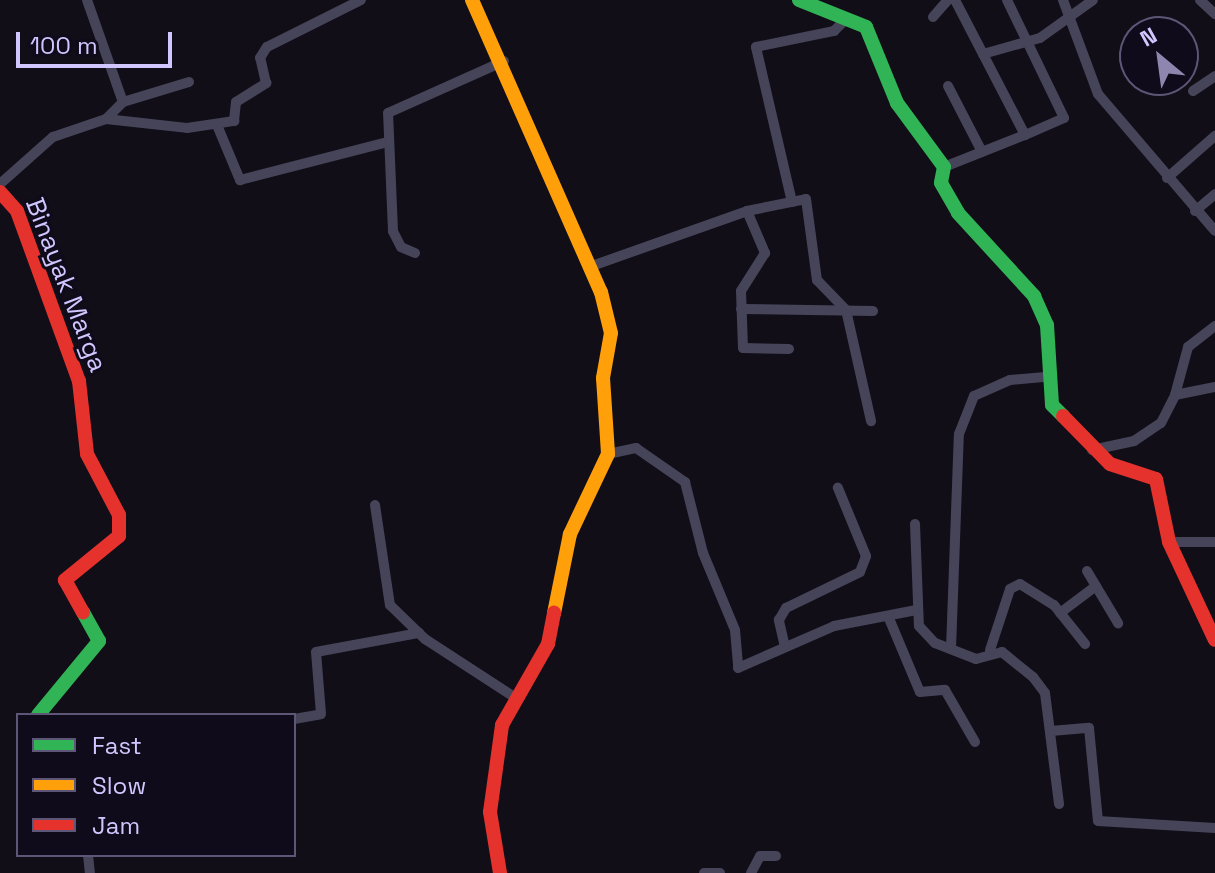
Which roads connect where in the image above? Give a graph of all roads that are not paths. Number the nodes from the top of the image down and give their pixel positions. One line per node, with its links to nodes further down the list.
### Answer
1 (87, 0): 20 (street)
2 (361, 0): 22 (street)
3 (472, 0): 17 (street)
4 (799, 0): 13 (street)
5 (948, 0): 12 (street)
6 (955, 0): 16 (street)
7 (1007, 0): 15 (street)
8 (1063, 0): 14 (street)
9 (1093, 0): 14 (street)
10 (1200, 0): 11 (street)
11 (1215, 14)
12 (933, 17)
13 (846, 19): 27 (street); 32 (street)
14 (1072, 20): 15 (street); 28 (street)
15 (1027, 39): 16 (street); 23 (street)
16 (983, 54): 23 (street)
17 (504, 61): 25 (street); 37 (street)
18 (189, 82): 20 (street)
19 (948, 86): 26 (street)
20 (123, 102): 21 (street)
21 (106, 119): 22 (street); 29 (street)
22 (217, 125): 25 (street)
23 (1025, 135): 26 (street)
24 (1215, 136): 28 (street)
25 (388, 142): 36 (street)
26 (982, 152): 27 (street)
27 (944, 167): 43 (street)
28 (1167, 178): 34 (street)
29 (0, 184)
30 (0, 192): 67 (street, Binayak Marga)
31 (1215, 194): 34 (street)
32 (792, 202): 33 (street); 39 (street)
33 (747, 211): 37 (street); 38 (street)
34 (1195, 211): 35 (street)
35 (1215, 231)
36 (415, 253)
37 (589, 267): 48 (street)
38 (741, 309): 39 (street); 42 (street)
39 (846, 310): 40 (street); 46 (street)
40 (873, 311)
41 (1215, 326): 45 (street)
42 (789, 349)
43 (1046, 377): 47 (street); 64 (street)
44 (1215, 387): 45 (street)
45 (1175, 395): 47 (street)
46 (871, 421)
47 (1090, 450): 52 (street)
48 (608, 454): 63 (street); 66 (street)
49 (838, 488): 63 (street)
50 (375, 505): 60 (street)
51 (915, 524): 56 (street)
52 (1169, 542): 53 (street); 61 (street)
53 (1215, 542)
54 (1087, 571): 55 (street)
55 (1096, 586): 57 (street); 59 (street)
56 (916, 610): 58 (street); 64 (street)
57 (1060, 613): 62 (street); 65 (street)
58 (888, 616): 63 (street); 70 (street)
59 (1118, 623)
60 (419, 633): 66 (street); 68 (street)
61 (1215, 640)
62 (1085, 644)
63 (785, 647)
64 (951, 649): 65 (street)
65 (990, 650): 69 (street)
66 (516, 698): 74 (street)
67 (40, 713)
68 (296, 719)
69 (1051, 731): 71 (street); 72 (street)
70 (975, 742)
71 (1059, 804)
72 (1215, 828)
73 (776, 856): 77 (street)
74 (500, 873)
75 (704, 873): 76 (street)
76 (720, 873)
77 (751, 873)

